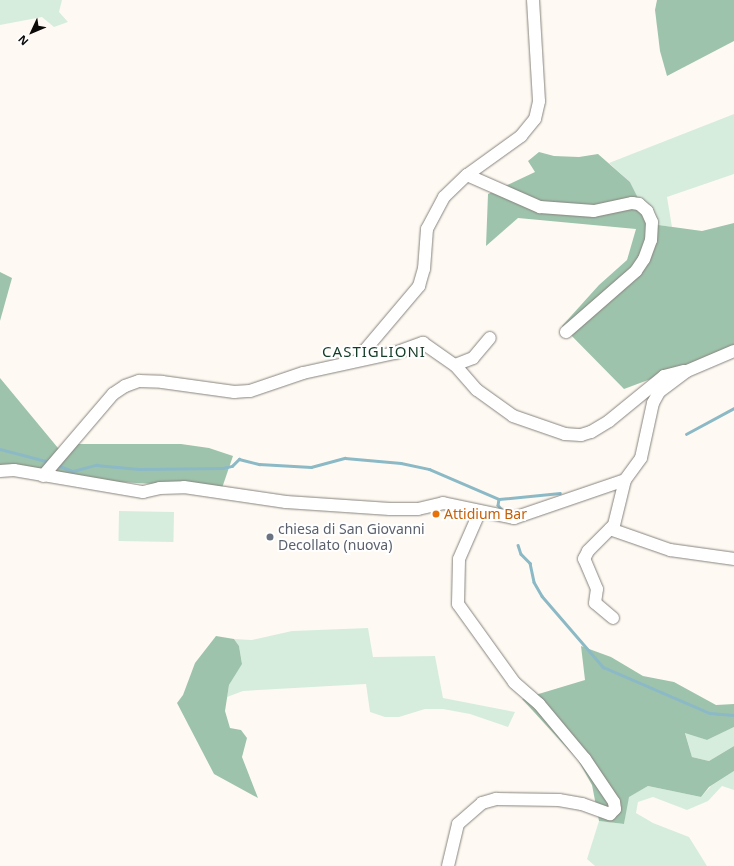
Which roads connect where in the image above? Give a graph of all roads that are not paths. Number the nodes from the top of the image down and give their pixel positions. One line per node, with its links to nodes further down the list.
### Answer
1 (533, 0): 2 (street)
2 (467, 175): 3 (street); 6 (street)
3 (566, 332)
4 (490, 338): 7 (street)
5 (734, 351): 8 (street)
6 (363, 358): 7 (street); 10 (street)
7 (456, 365): 8 (street)
8 (687, 371): 11 (street)
9 (0, 471): 10 (street)
10 (44, 474): 12 (street)
11 (625, 480): 12 (street); 13 (street)
12 (480, 511): 16 (street)
13 (610, 529): 14 (street); 15 (street)
14 (734, 559)
15 (613, 618)
16 (448, 866)

